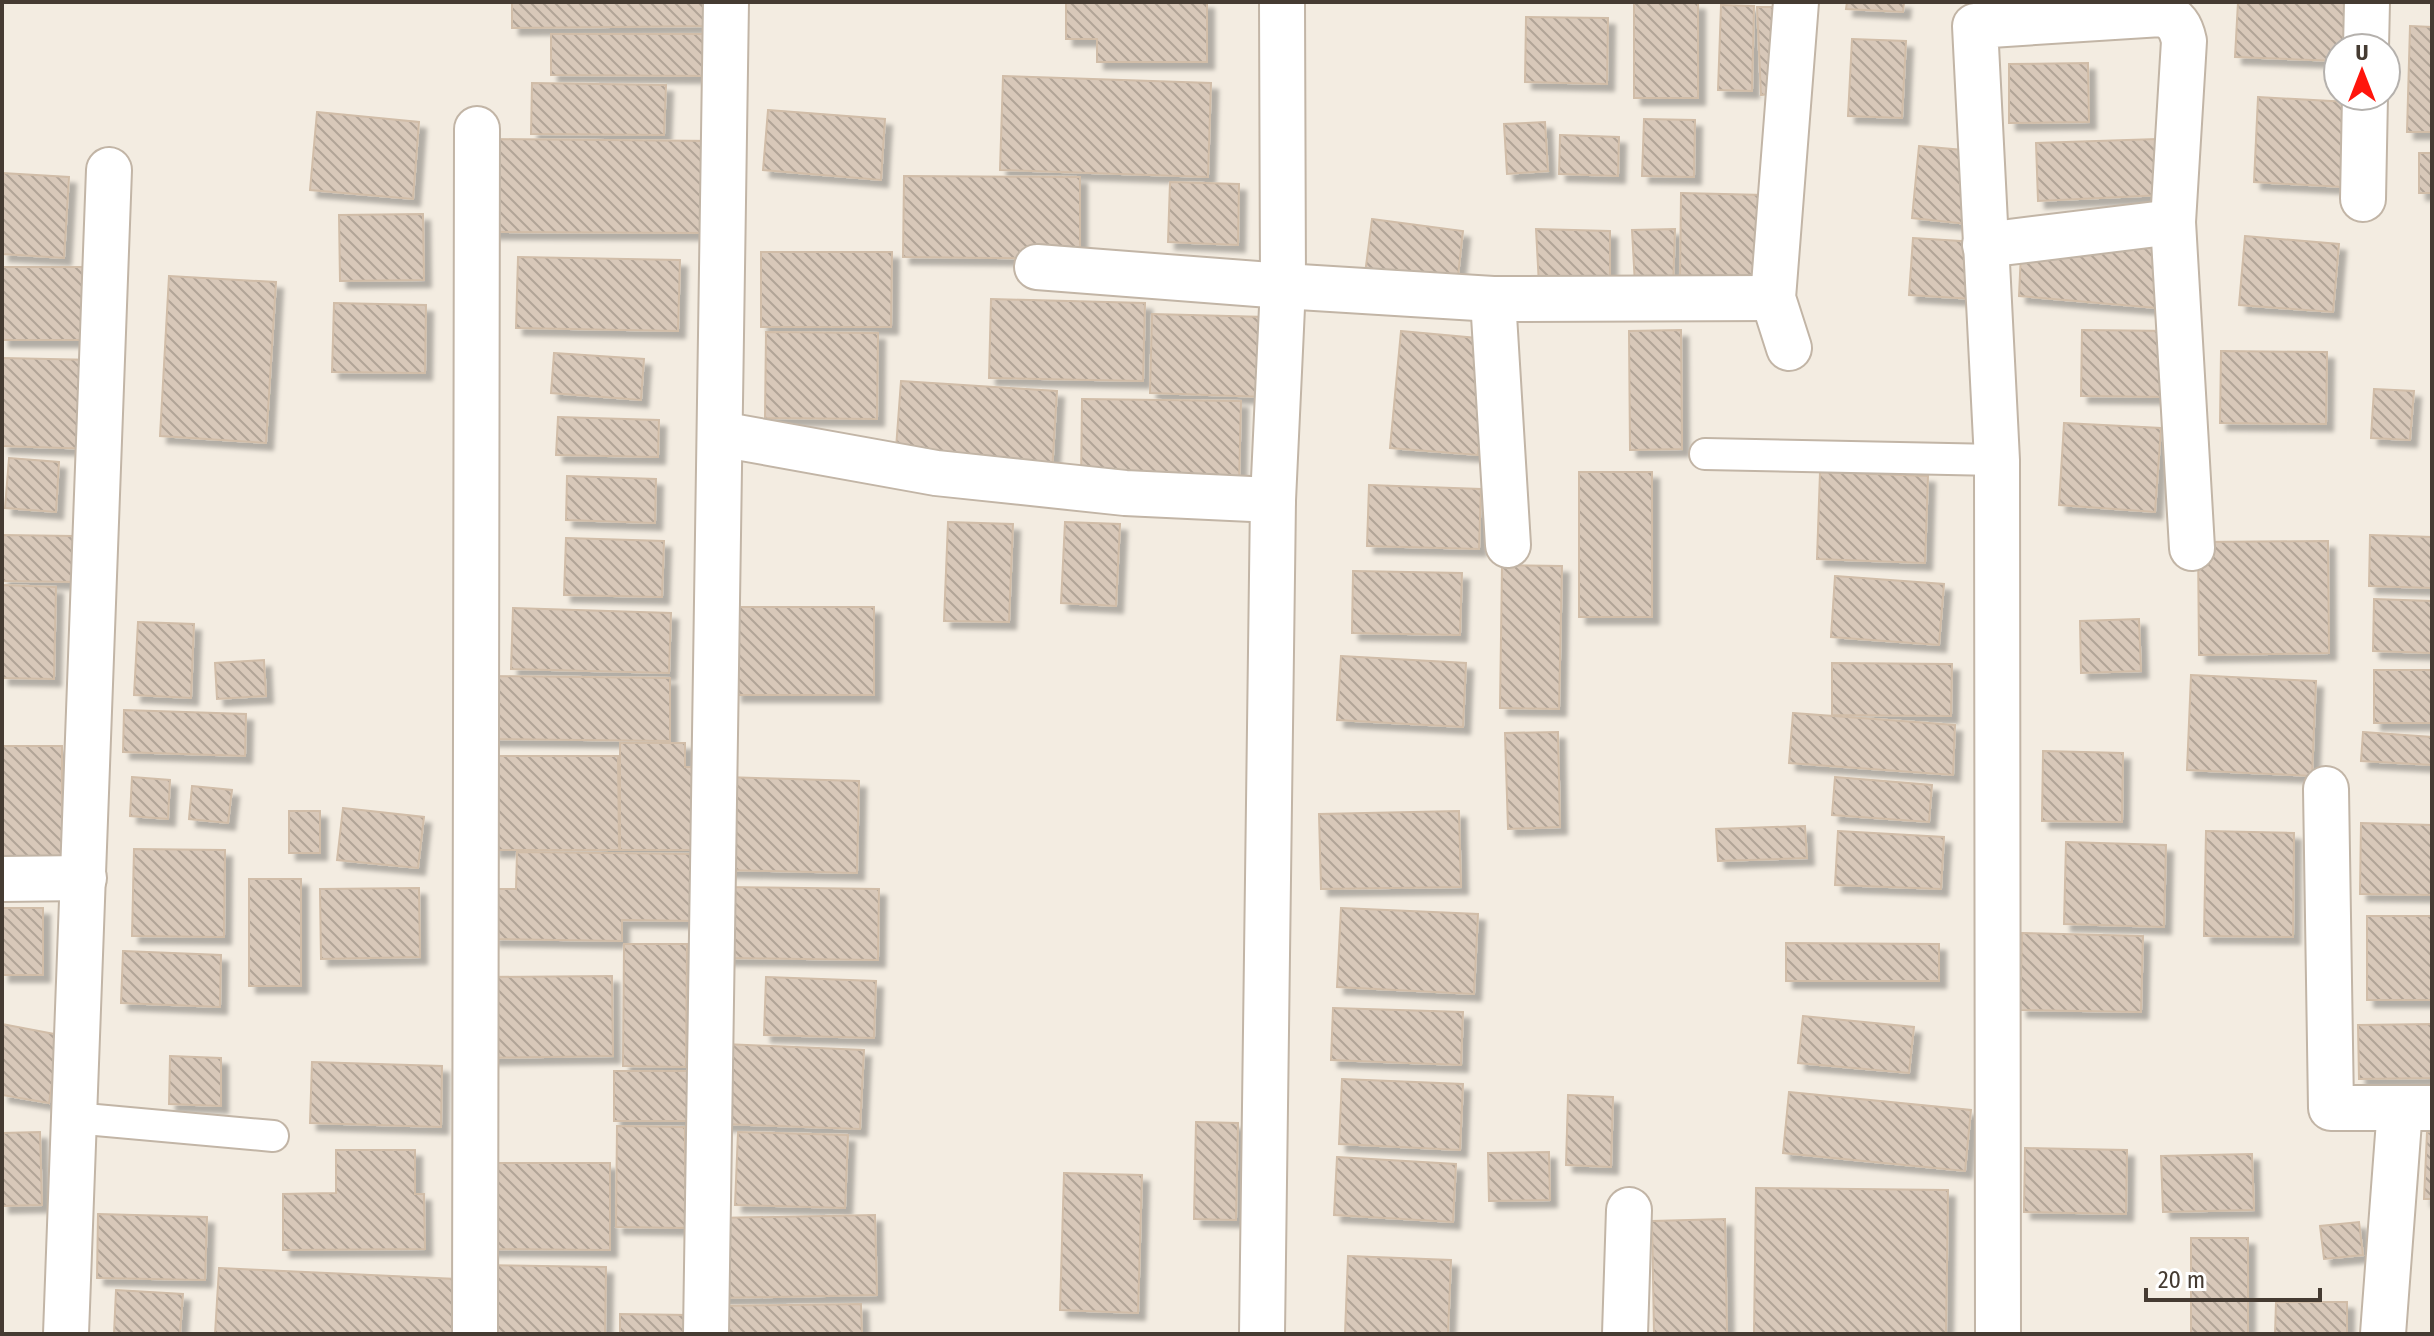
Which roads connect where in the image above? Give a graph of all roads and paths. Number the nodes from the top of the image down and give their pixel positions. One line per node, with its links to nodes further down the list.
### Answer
1 (726, 2): 17 (street)
2 (1282, 2): 13 (street)
3 (1796, 2): 14 (street)
4 (2367, 2): 5 (street)
5 (2366, 32)
6 (2365, 112): 9 (street)
7 (477, 129): 31 (street)
8 (109, 170): 24 (street)
9 (2363, 199)
10 (2173, 222): 11 (street); 11 (street); 22 (street)
11 (1985, 245): 19 (street)
12 (1037, 267): 13 (street)
13 (1283, 286): 15 (street); 20 (street)
14 (1773, 298): 15 (street); 16 (street)
15 (1493, 299): 21 (street)
16 (1789, 348)
17 (720, 434): 20 (street); 32 (street)
18 (1705, 454): 19 (lane)
19 (1997, 460): 35 (street)
20 (1273, 500): 33 (street)
21 (1508, 545)
22 (2192, 548)
23 (2326, 789): 26 (street)
24 (84, 878): 25 (street); 27 (street)
25 (2, 879)
26 (2416, 1108): 36 (street)
27 (74, 1118): 28 (lane); 30 (street)
28 (273, 1136)
29 (1629, 1210): 34 (street)
30 (66, 1334)
31 (475, 1334)
32 (706, 1334)
33 (1262, 1334)
34 (1625, 1334)
35 (1998, 1334)
36 (2383, 1334)

